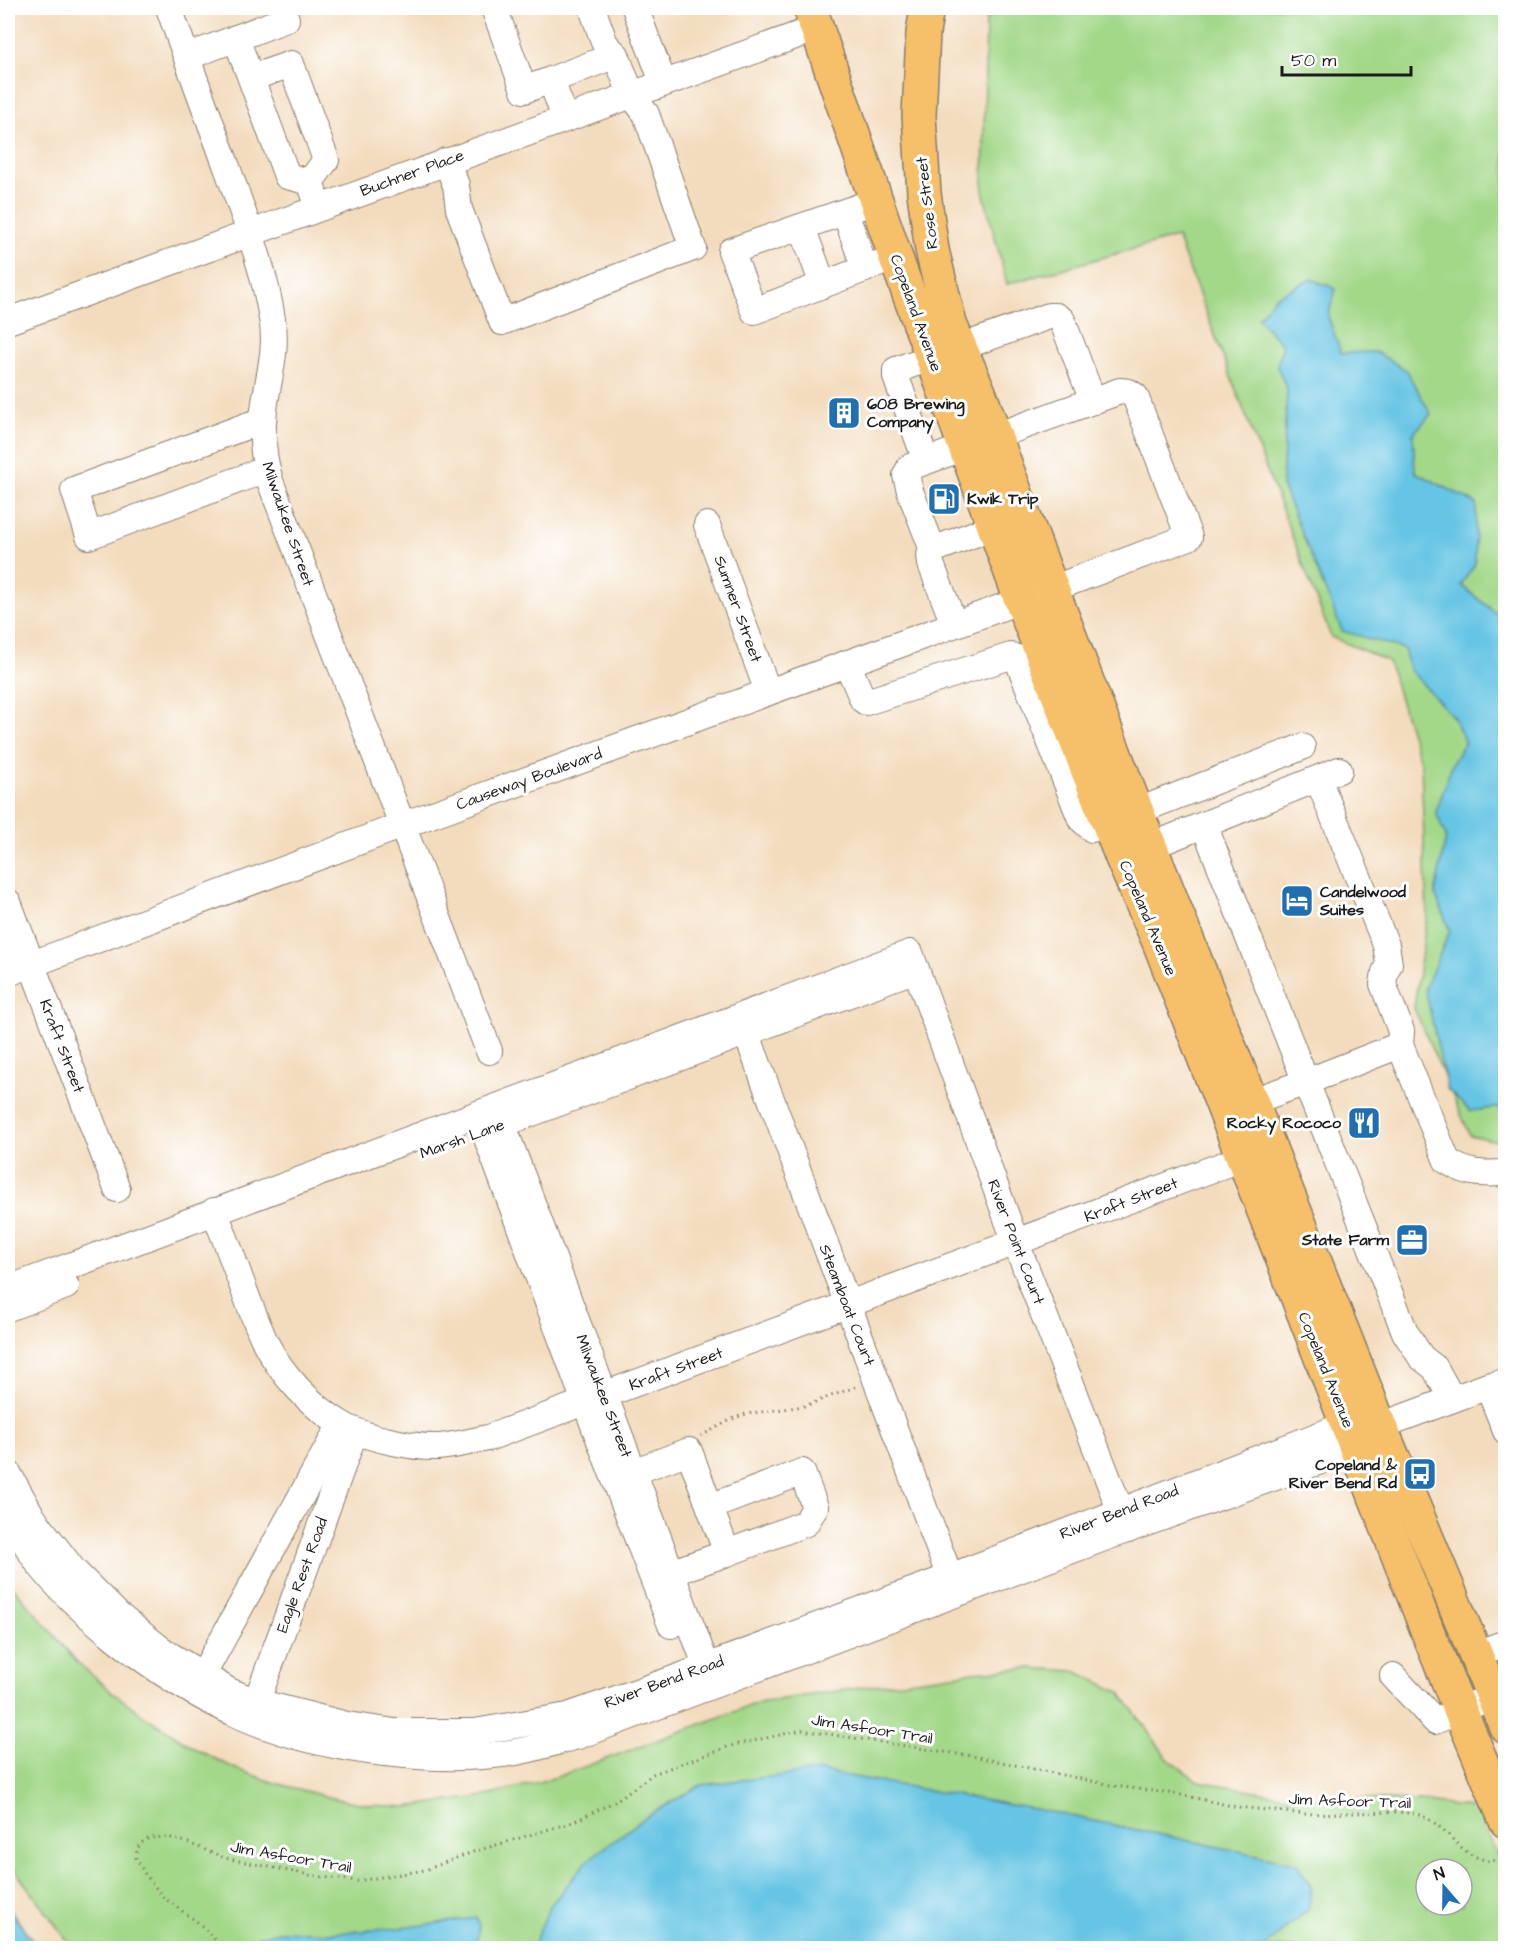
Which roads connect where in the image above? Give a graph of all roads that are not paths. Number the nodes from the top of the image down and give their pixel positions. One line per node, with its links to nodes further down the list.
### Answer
1 (169, 8): 10 (street, Milwaukee Street)
2 (282, 8): 8 (street)
3 (494, 8): 12 (street)
4 (592, 8): 9 (street)
5 (635, 8): 13 (street)
6 (927, 8): 27 (highway, Rose Street)
7 (814, 17): 13 (street, Buchner Place); 18 (highway, Copeland Avenue)
8 (236, 38): 10 (street); 11 (street)
9 (616, 56): 12 (street); 14 (street)
10 (187, 57): 22 (street, Milwaukee Street)
11 (251, 78): 17 (street); 17 (street)
12 (551, 80): 15 (street)
13 (663, 82): 14 (street, Buchner Place)
14 (632, 94): 15 (street, Buchner Place); 16 (street)
15 (565, 118): 16 (street, Buchner Place)
16 (446, 161): 19 (street, Buchner Place)
17 (310, 182): 19 (street)
18 (876, 201): 20 (street); 23 (highway, Copeland Avenue)
19 (319, 207): 22 (street, Buchner Place)
20 (845, 212): 21 (street); 24 (street)
21 (802, 227): 25 (street); 25 (street)
22 (250, 232): 26 (street, Buchner Place); 30 (street, Milwaukee Street)
23 (896, 257): 24 (street); 27 (highway, Copeland Avenue)
24 (865, 269): 25 (street)
25 (823, 285)
26 (8, 321)
27 (946, 353): 28 (highway, Rose Street); 29 (street); 31 (highway, Copeland Avenue); 32 (street)
28 (979, 392): 31 (highway, Copeland Avenue)
29 (1093, 401): 31 (street); 37 (street, Causeway Boulevard)
30 (263, 420): 33 (street, Milwaukee Street); 33 (street)
31 (980, 442): 32 (street); 35 (highway, Copeland Avenue); 37 (highway, Copeland Avenue)
32 (926, 461): 36 (street)
33 (267, 469): 44 (street, Milwaukee Street)
34 (707, 525): 41 (street, Sumner Street)
35 (995, 526): 36 (street); 38 (highway, Copeland Avenue)
36 (933, 550): 39 (street)
37 (1052, 589): 38 (street, Causeway Boulevard); 43 (highway, Copeland Avenue)
38 (1021, 600): 39 (street, Causeway Boulevard); 43 (highway, Copeland Avenue)
39 (954, 624): 40 (street, Causeway Boulevard)
40 (847, 663): 41 (street, Causeway Boulevard); 43 (street)
41 (768, 692): 44 (street, Causeway Boulevard)
42 (1302, 747): 43 (street)
43 (1123, 817): 46 (highway, Copeland Avenue)
44 (403, 825): 49 (street, Causeway Boulevard); 54 (street, Milwaukee Street)
45 (1204, 825): 46 (street); 53 (street); 55 (street)
46 (1136, 852): 51 (highway, Copeland Avenue); 56 (highway, Copeland Avenue)
47 (8, 902): 49 (street, Kraft Street)
48 (913, 961): 52 (street, Marsh Lane); 62 (street, River Point Court)
49 (32, 964): 50 (street, Causeway Boulevard); 60 (street, Kraft Street)
50 (8, 973)
51 (1182, 1001): 56 (highway); 58 (highway, Copeland Avenue)
52 (743, 1024): 57 (street, Marsh Lane); 64 (street, Steamboat Court)
53 (1400, 1045): 55 (street); 59 (street)
54 (489, 1051)
55 (1306, 1082): 56 (street); 68 (street)
56 (1253, 1101): 69 (highway, Copeland Avenue)
57 (490, 1119): 61 (street, Marsh Lane); 67 (street, Milwaukee Street)
58 (1242, 1158): 62 (street, Kraft Street); 72 (highway, Copeland Avenue)
59 (1506, 1173)
60 (117, 1189)
61 (218, 1219): 63 (street, Marsh Lane); 65 (street, Marsh Lane); 70 (street, Kraft Street)
62 (1016, 1243): 64 (street, Kraft Street); 77 (street, River Point Court)
63 (8, 1289)
64 (847, 1305): 67 (street, Kraft Street); 80 (street, Steamboat Court)
65 (8, 1308)
66 (1497, 1384): 68 (street, River Bend Road); 71 (street)
67 (594, 1399): 70 (street, Kraft Street); 73 (street, Milwaukee Street); 83 (street, Milwaukee Street)
68 (1452, 1399): 69 (street, River Bend Road)
69 (1380, 1426): 72 (street, River Bend Road); 81 (highway, Copeland Avenue)
70 (348, 1427): 84 (street, Eagle Rest Road); 87 (street, Eagle Rest Road)
71 (1506, 1431)
72 (1352, 1436): 77 (street, River Bend Road); 86 (highway, Copeland Avenue)
73 (633, 1472): 75 (street); 79 (street, Milwaukee Street)
74 (8, 1473): 84 (street, River Bend Road)
75 (710, 1507): 78 (street); 78 (street)
76 (8, 1514): 84 (street, River Bend Road)
77 (1124, 1520): 80 (street, River Bend Road)
78 (727, 1553): 79 (street)
79 (670, 1573): 83 (street, Milwaukee Street)
80 (953, 1585): 83 (street, River Bend Road)
81 (1491, 1649): 85 (highway, Copeland Avenue)
82 (1393, 1676): 86 (street)
83 (701, 1678): 87 (street, River Bend Road)
84 (198, 1684): 87 (street, River Bend Road)
85 (1493, 1696): 86 (street); 88 (highway, Copeland Avenue)
86 (1461, 1710): 89 (highway, Copeland Avenue)
87 (254, 1711)
88 (1506, 1727)
89 (1506, 1821)

